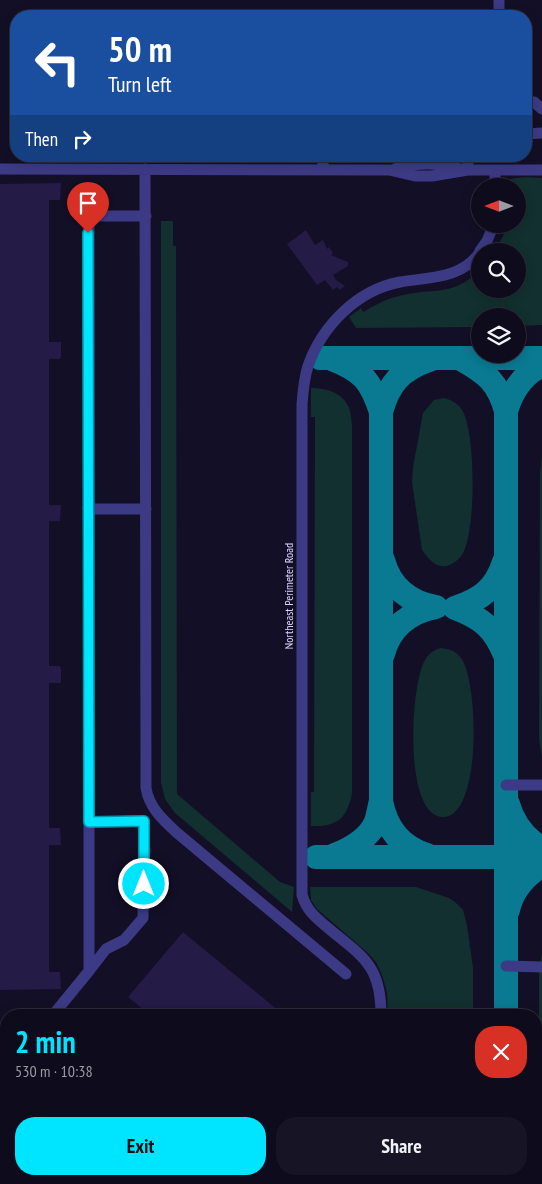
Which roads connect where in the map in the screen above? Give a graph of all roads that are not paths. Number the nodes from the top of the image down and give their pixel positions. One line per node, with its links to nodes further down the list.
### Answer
1 (323, 162): 6 (street)
2 (398, 162): 7 (street)
3 (468, 162): 8 (street)
4 (0, 169): 5 (street)
5 (145, 169): 6 (street); 12 (street)
6 (323, 170): 7 (street)
7 (389, 170): 8 (street)
8 (468, 170): 9 (street)
9 (495, 170): 10 (street); 11 (street)
10 (542, 170)
11 (495, 178)
12 (146, 216): 14 (street); 15 (street)
13 (471, 260): 26 (street, Northeast Perimeter Road)
14 (88, 509): 15 (street); 20 (street)
15 (146, 509): 18 (street)
16 (506, 785): 17 (street)
17 (542, 785)
18 (153, 807): 19 (street); 24 (street)
19 (144, 821): 20 (street); 23 (street)
20 (89, 822): 23 (street)
21 (506, 966): 22 (street)
22 (542, 967)
23 (89, 971): 25 (street)
24 (346, 974)
25 (58, 1009)
26 (381, 1009)

